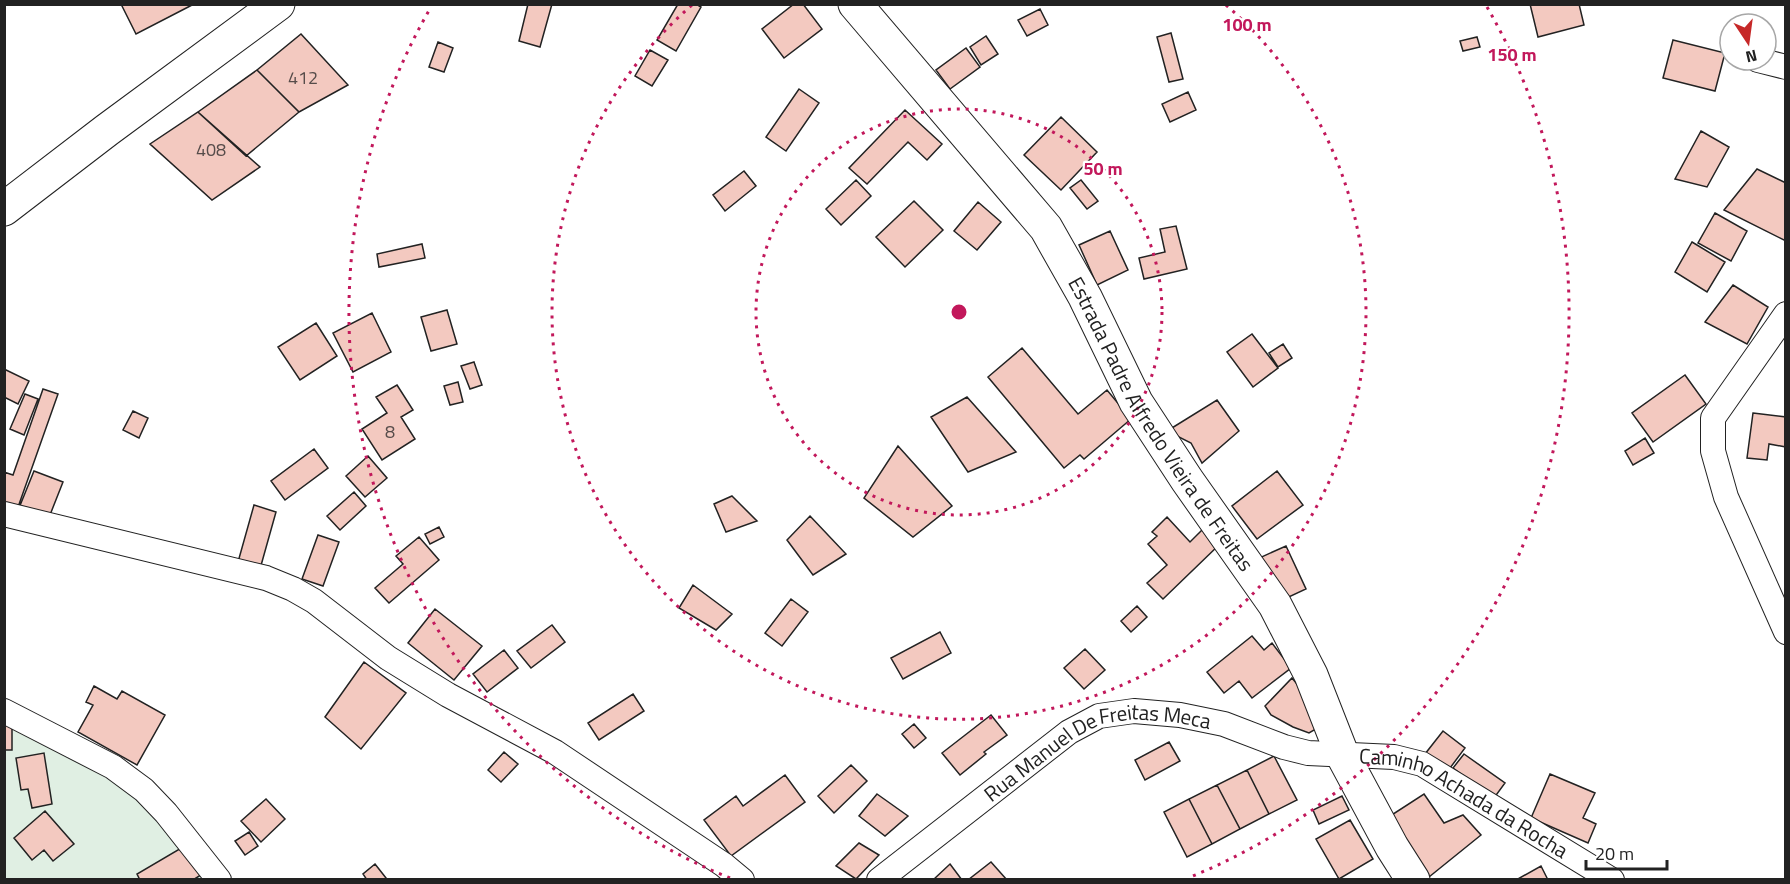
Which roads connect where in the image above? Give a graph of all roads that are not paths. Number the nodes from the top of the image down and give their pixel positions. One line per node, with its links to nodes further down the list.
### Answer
1 (278, 4): 3 (main road)
2 (855, 4): 8 (main road, Estrada Padre Alfredo Vieira de Freitas)
3 (4, 209)
4 (1785, 314): 6 (street)
5 (4, 514): 10 (street)
6 (1785, 632)
7 (4, 711): 9 (street)
8 (1342, 754): 11 (street, Rua Manuel De Freitas Meca); 12 (main road, Estrada Padre Alfredo Vieira de Freitas); 13 (street, Caminho Achada da Rocha)
9 (219, 879)
10 (742, 879)
11 (879, 879)
12 (1413, 879)
13 (1612, 879)

